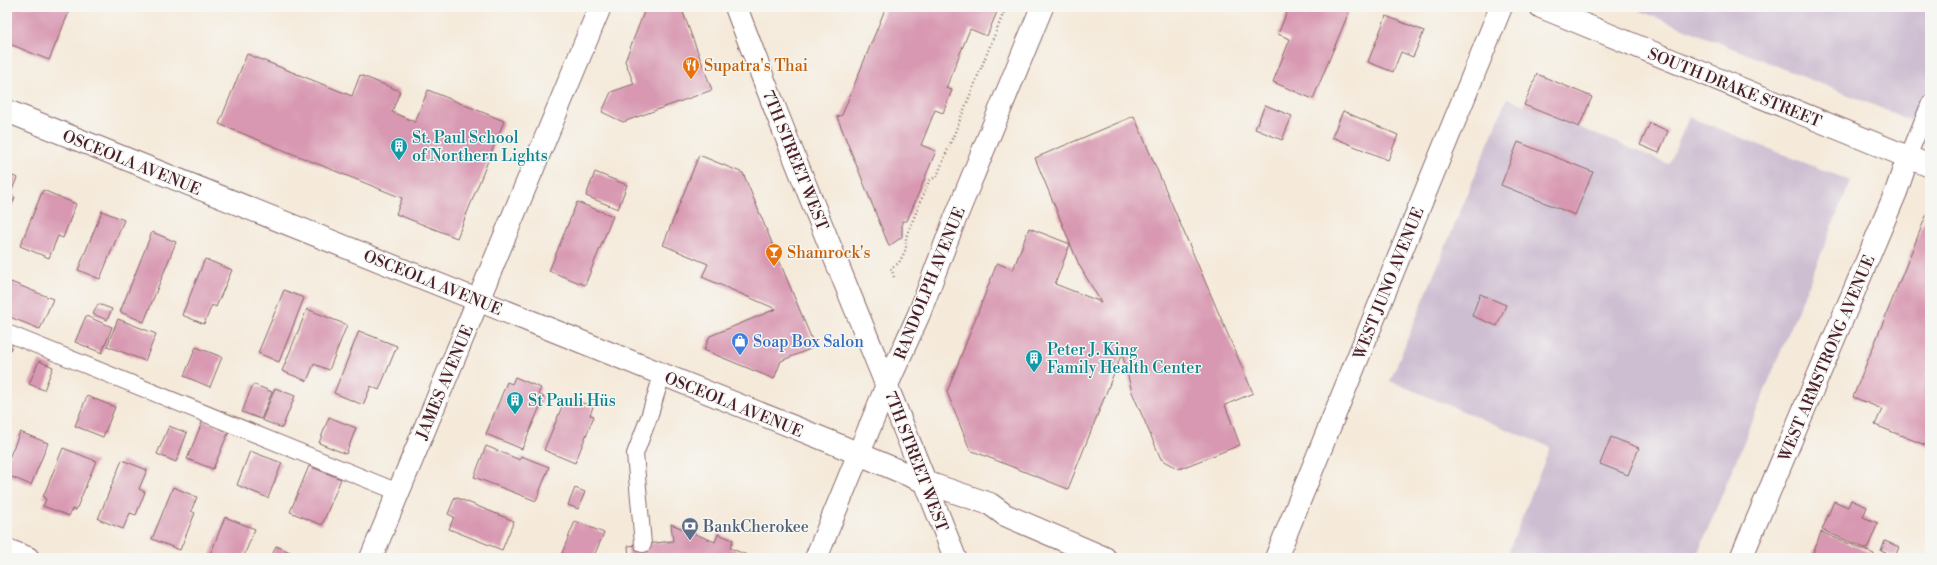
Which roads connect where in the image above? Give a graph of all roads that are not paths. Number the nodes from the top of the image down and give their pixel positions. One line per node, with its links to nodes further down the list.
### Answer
1 (600, 7): 10 (street, JAMES AVENUE)
2 (736, 7): 13 (street, 7TH STREET WEST)
3 (1042, 7): 13 (street, RANDOLPH AVENUE)
4 (1500, 7): 24 (street, WEST JUNO AVENUE)
5 (1541, 7): 8 (street, SOUTH DRAKE STREET)
6 (1930, 103): 8 (lane)
7 (7, 111): 10 (street, OSCEOLA AVENUE)
8 (1908, 157): 9 (street, SOUTH DRAKE STREET); 25 (street, WEST ARMSTRONG AVENUE)
9 (1930, 166)
10 (479, 300): 12 (street, OSCEOLA AVENUE); 16 (street, JAMES AVENUE)
11 (7, 333): 16 (lane)
12 (662, 375): 14 (street, OSCEOLA AVENUE); 17 (lane)
13 (887, 385): 14 (street, RANDOLPH AVENUE); 15 (street, 7TH STREET WEST)
14 (859, 454): 15 (street, OSCEOLA AVENUE); 21 (street, RANDOLPH AVENUE)
15 (925, 482): 22 (street, 7TH STREET WEST); 23 (street)
16 (398, 492): 20 (street, JAMES AVENUE)
17 (644, 544)
18 (7, 550): 19 (street)
19 (28, 558)
20 (371, 558)
21 (816, 558)
22 (954, 558)
23 (1105, 558)
24 (1276, 558)
25 (1741, 558)

